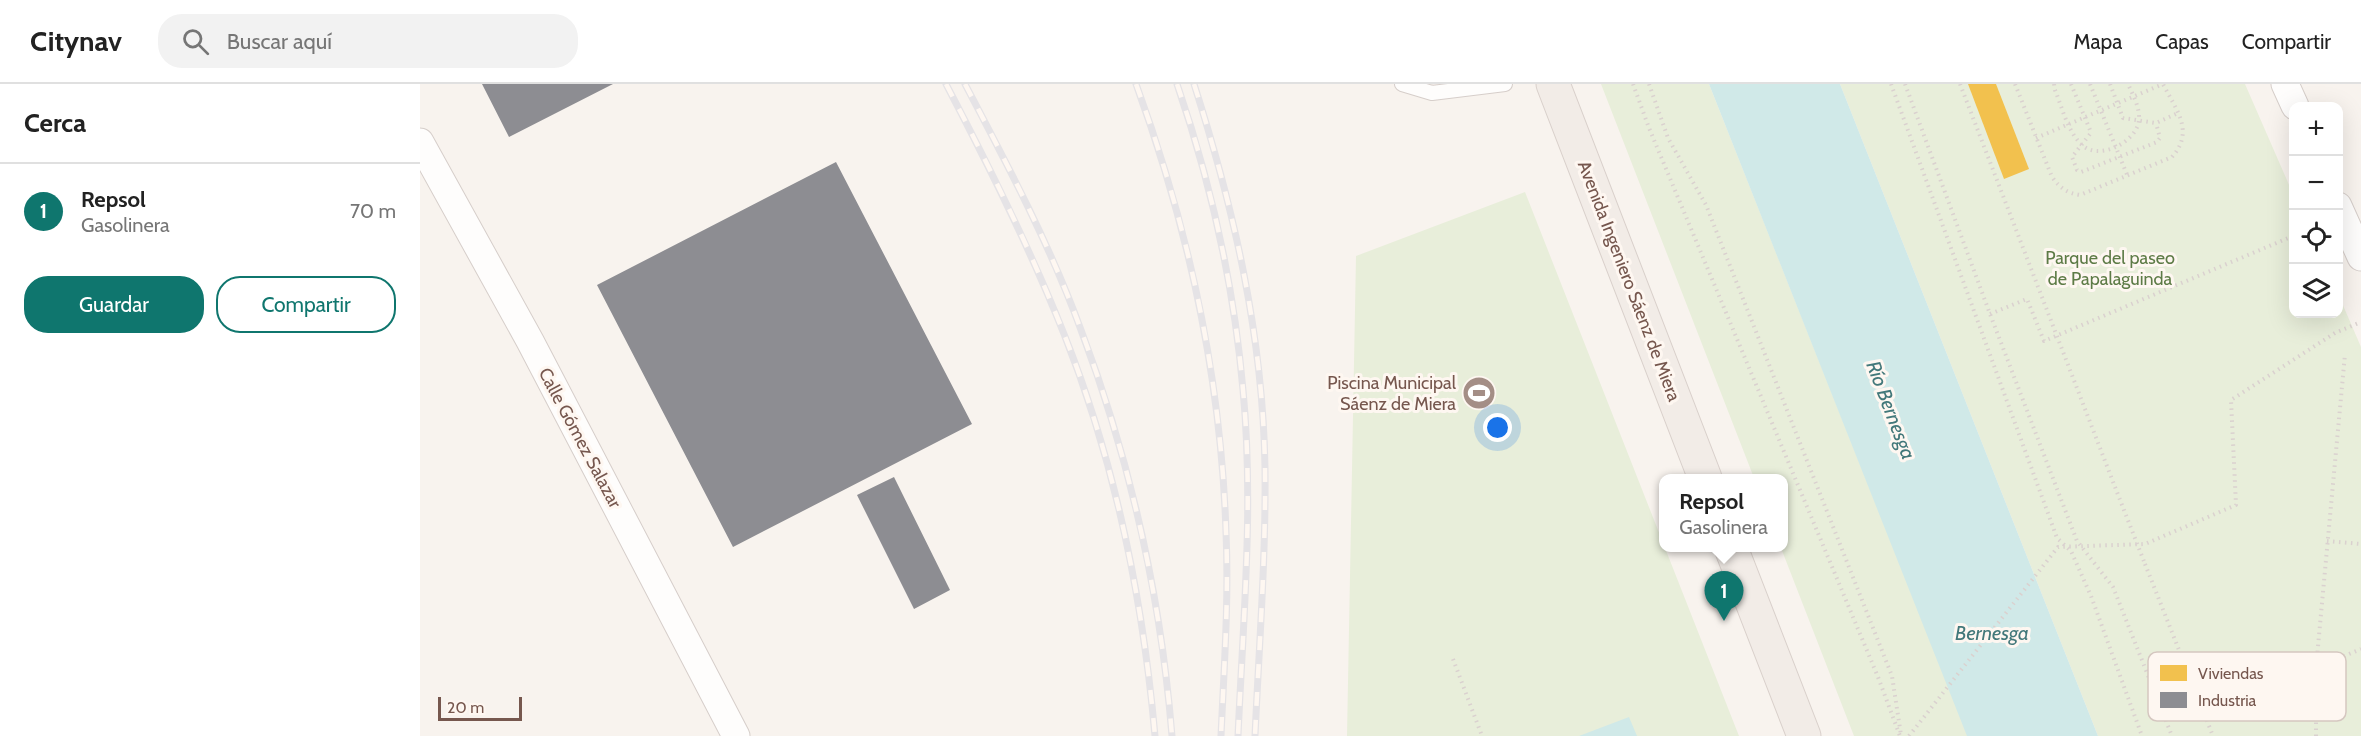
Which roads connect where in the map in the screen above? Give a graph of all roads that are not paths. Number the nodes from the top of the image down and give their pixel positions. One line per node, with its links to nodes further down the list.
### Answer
1 (1402, 84): 2 (lane)
2 (1505, 84)
3 (1553, 84): 9 (main road, Avenida Ingeniero Sáenz de Miera)
4 (2285, 84): 5 (street)
5 (2293, 102)
6 (420, 142): 11 (street, Calle Gómez Salazar)
7 (2340, 210): 8 (street)
8 (2361, 257)
9 (1703, 474)
10 (1733, 552): 12 (main road)
11 (736, 736)
12 (1804, 736)

